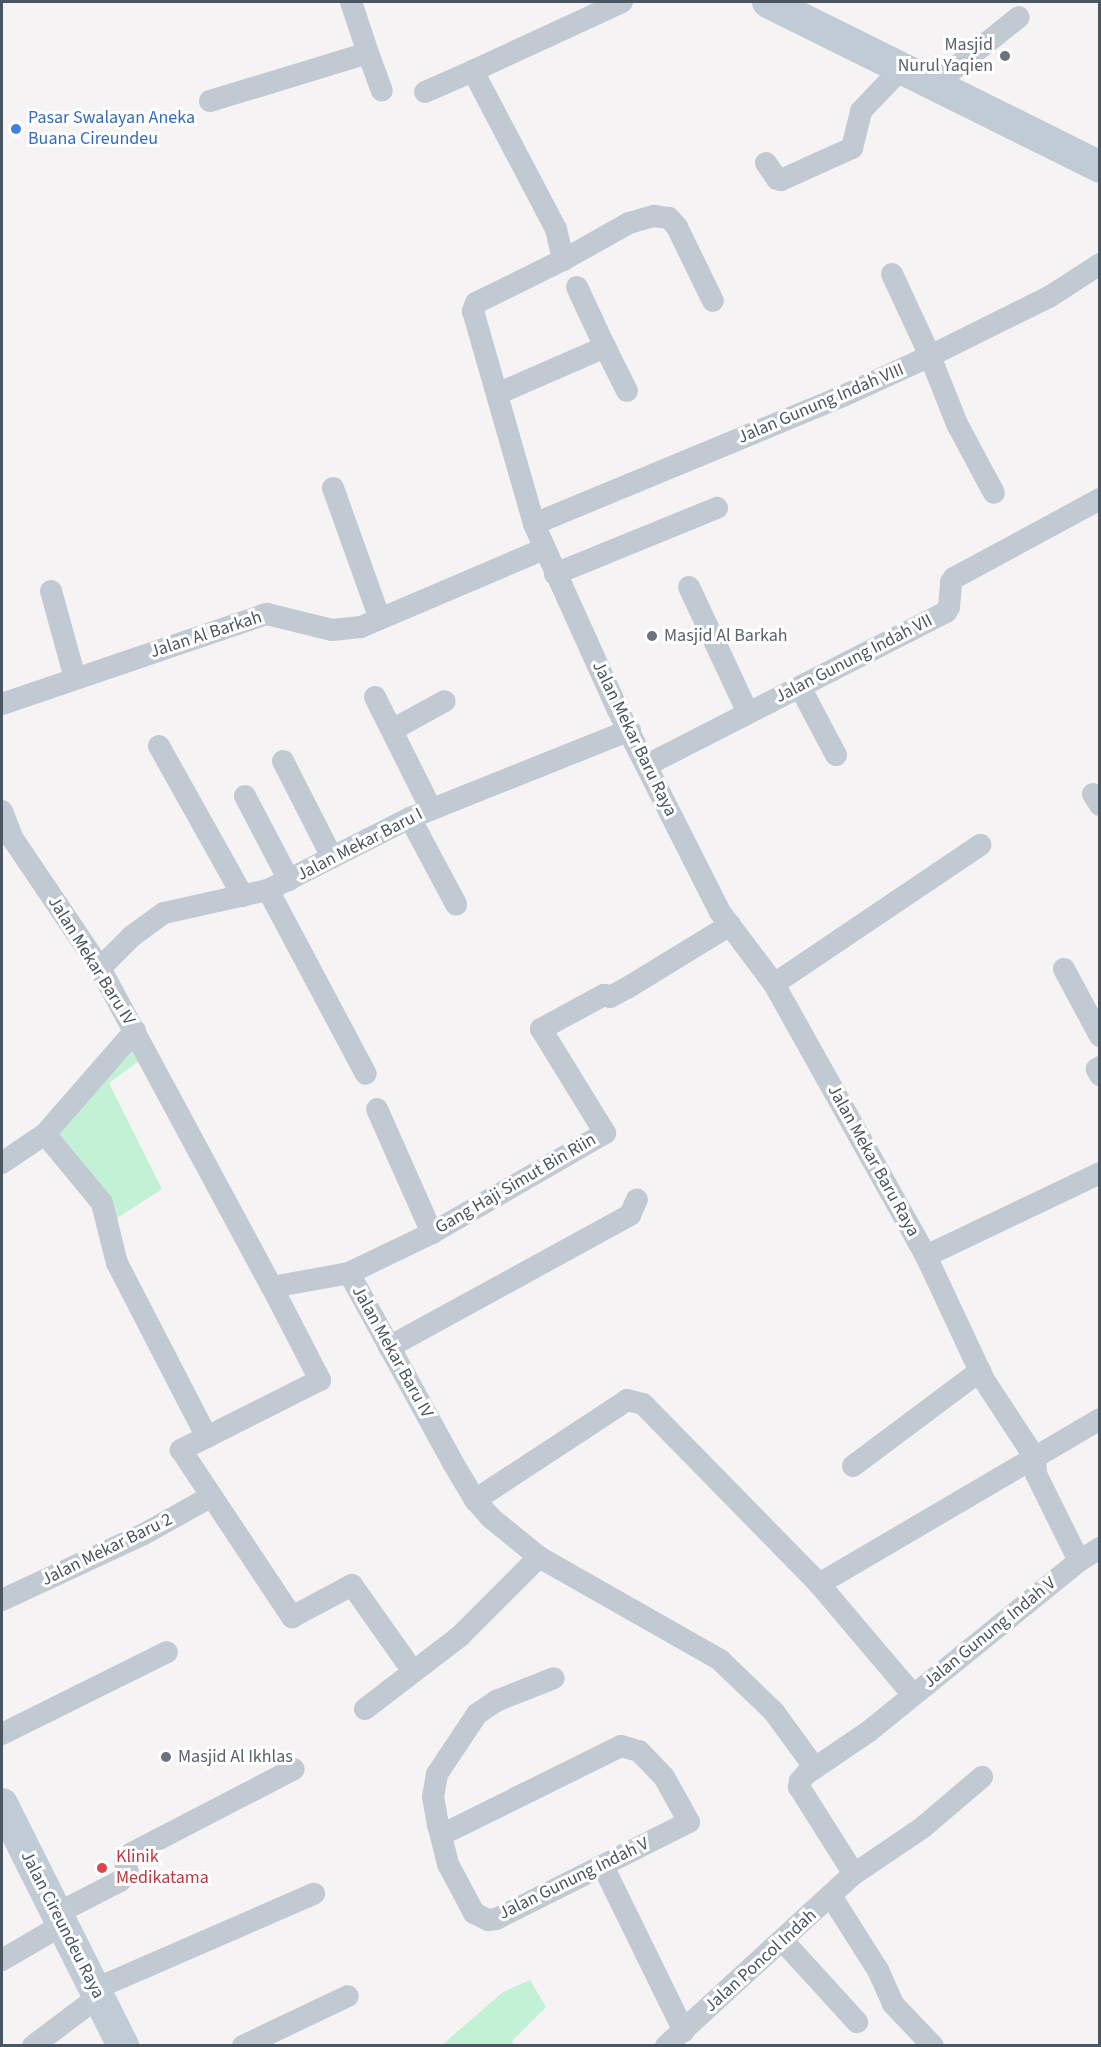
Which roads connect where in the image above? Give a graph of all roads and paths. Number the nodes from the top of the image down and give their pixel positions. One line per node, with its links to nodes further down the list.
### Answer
1 (351, 2): 5 (street)
2 (622, 2): 7 (street)
3 (768, 2): 6 (street)
4 (1019, 18): 8 (street)
5 (368, 53): 9 (street); 11 (street)
6 (902, 68): 8 (street); 12 (street)
7 (473, 72): 10 (street); 14 (street)
8 (935, 84): 13 (street)
9 (382, 91)
10 (425, 92)
11 (210, 101)
12 (766, 163)
13 (1100, 167)
14 (563, 260): 18 (street); 22 (street, Jalan Mekar Baru Raya)
15 (1100, 264): 20 (street, Jalan Gunung Indah VIII)
16 (892, 274): 20 (street)
17 (577, 287): 19 (street)
18 (713, 301)
19 (604, 347): 21 (street); 22 (street)
20 (930, 356): 24 (street); 27 (street, Jalan Gunung Indah VIII)
21 (627, 391)
22 (497, 394): 27 (street, Jalan Mekar Baru Raya)
23 (333, 488): 32 (street)
24 (994, 493)
25 (1100, 499): 34 (street, Jalan Gunung Indah VII)
26 (717, 508): 29 (street)
27 (534, 524): 28 (street, Jalan Mekar Baru Raya)
28 (544, 549): 29 (street, Jalan Mekar Baru Raya); 32 (street, Jalan Al Barkah)
29 (555, 574): 40 (street, Jalan Mekar Baru Raya)
30 (689, 587): 38 (street)
31 (51, 591): 33 (street)
32 (380, 618): 33 (street, Jalan Al Barkah)
33 (75, 678): 37 (street, Jalan Al Barkah)
34 (800, 687): 38 (street, Jalan Gunung Indah VII); 42 (street)
35 (375, 698): 39 (street)
36 (445, 701): 39 (street)
37 (2, 704)
38 (748, 713): 44 (street, Jalan Gunung Indah VII)
39 (392, 730): 46 (street)
40 (630, 730): 44 (street, Jalan Mekar Baru Raya); 46 (street, Jalan Mekar Baru I)
41 (159, 746): 54 (street)
42 (836, 755)
43 (283, 761): 51 (street)
44 (647, 765): 56 (street, Jalan Mekar Baru Raya)
45 (245, 796): 52 (street)
46 (431, 809): 48 (street, Jalan Mekar Baru I)
47 (2, 811): 49 (street, Jalan Mekar Baru IV)
48 (410, 818): 51 (street, Jalan Mekar Baru I); 55 (street)
49 (7, 841): 57 (street, Jalan Mekar Baru IV)
50 (980, 845): 59 (street)
51 (332, 857): 52 (street, Jalan Mekar Baru I)
52 (289, 880): 53 (street, Jalan Mekar Baru I)
53 (268, 890): 54 (street, Jalan Mekar Baru I); 63 (street)
54 (243, 896): 57 (street, Jalan Mekar Baru I)
55 (456, 904)
56 (730, 925): 59 (street, Jalan Mekar Baru Raya); 70 (street, Gang Haji Simut Bin Riin)
57 (100, 968): 60 (street, Jalan Mekar Baru IV)
58 (1064, 969): 61 (street)
59 (774, 984): 71 (street, Jalan Mekar Baru Raya)
60 (135, 1031): 66 (street); 73 (street, Jalan Mekar Baru IV)
61 (1100, 1036)
62 (1100, 1067): 64 (street)
63 (366, 1074)
64 (1100, 1075)
65 (377, 1109): 70 (street)
66 (45, 1134): 67 (street); 77 (street)
67 (2, 1164)
68 (1100, 1173): 71 (street)
69 (637, 1198): 74 (street)
70 (432, 1233): 72 (street, Gang Haji Simut Bin Riin)
71 (926, 1256): 75 (street, Jalan Mekar Baru Raya)
72 (349, 1274): 73 (street, Jalan Mekar Baru IV); 74 (street, Jalan Mekar Baru IV)
73 (272, 1287): 77 (street)
74 (389, 1347): 81 (street, Jalan Mekar Baru IV)
75 (980, 1371): 78 (street, Jalan Mekar Baru Raya); 79 (street)
76 (1100, 1419): 78 (street)
77 (207, 1437): 80 (street)
78 (1035, 1458): 84 (street, Jalan Mekar Baru Raya); 85 (street)
79 (853, 1466)
80 (210, 1497): 86 (street, Jalan Mekar Baru 2); 88 (street)
81 (475, 1500): 83 (street, Jalan Mekar Baru IV); 85 (street)
82 (1100, 1548): 84 (street, Jalan Gunung Indah V)
83 (539, 1557): 91 (street); 93 (street, Jalan Mekar Baru IV)
84 (1079, 1561): 90 (street, Jalan Gunung Indah V)
85 (819, 1584): 90 (street)
86 (2, 1600)
87 (167, 1652): 92 (street)
88 (405, 1660)
89 (554, 1678): 97 (street, Jalan Gunung Indah V)
90 (913, 1695): 93 (street, Jalan Gunung Indah V)
91 (365, 1709)
92 (2, 1734)
93 (815, 1768): 99 (street, Jalan Gunung Indah V)
94 (294, 1769): 102 (street)
95 (982, 1777): 99 (street, Jalan Poncol Indah)
96 (2, 1804): 102 (street, Jalan Cireundeu Raya)
97 (441, 1835): 98 (street, Jalan Gunung Indah V); 98 (street, Jalan Gunung Indah V)
98 (603, 1866): 108 (street)
99 (854, 1874): 101 (street, Jalan Poncol Indah)
100 (314, 1894): 105 (street)
101 (831, 1896): 103 (street, Jalan Poncol Indah); 113 (street)
102 (59, 1919): 104 (street); 105 (street, Jalan Cireundeu Raya)
103 (783, 1941): 107 (street); 108 (street, Jalan Poncol Indah)
104 (2, 1960)
105 (97, 1992): 109 (street); 110 (street, Jalan Cireundeu Raya)
106 (348, 1996): 111 (street)
107 (858, 2022)
108 (684, 2031): 112 (street, Jalan Poncol Indah)
109 (33, 2046)
110 (123, 2046)
111 (243, 2046)
112 (666, 2046)
113 (933, 2046)

